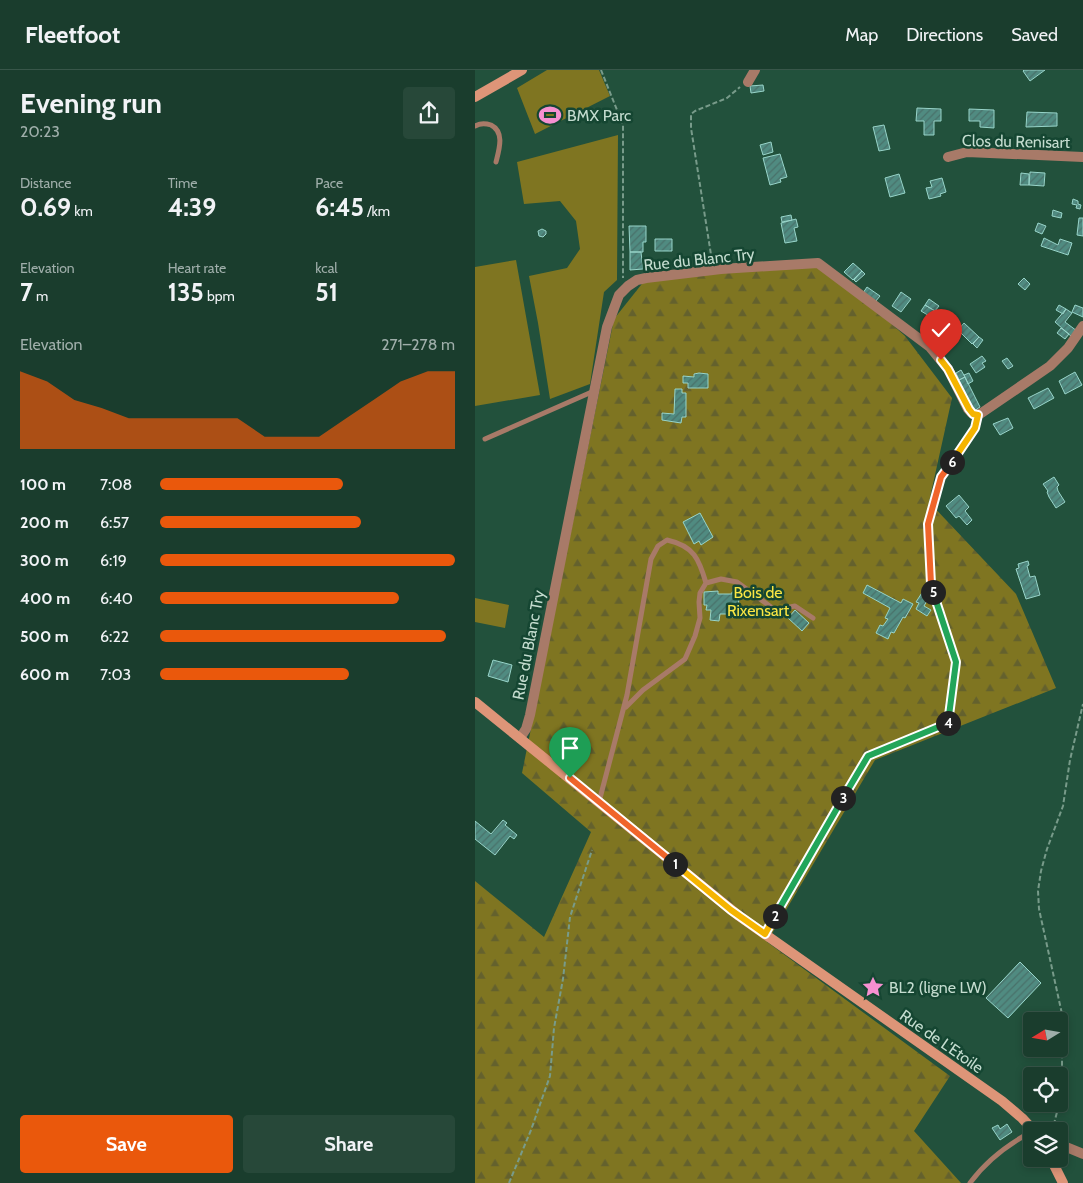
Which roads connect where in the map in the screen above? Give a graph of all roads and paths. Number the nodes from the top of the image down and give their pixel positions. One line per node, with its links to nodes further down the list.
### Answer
1 (522, 70): 5 (street)
2 (601, 70): 11 (path)
3 (755, 70): 4 (street)
4 (748, 82): 10 (path)
5 (475, 97)
6 (475, 126): 9 (lane)
7 (948, 157): 8 (street, Clos du Renisart)
8 (1083, 157)
9 (496, 162)
10 (714, 270): 13 (street, Rue du Blanc Try); 14 (street, Rue du Blanc Try)
11 (623, 278)
12 (1083, 326): 14 (street)
13 (594, 391): 15 (lane); 21 (street, Rue du Blanc Try)
14 (978, 415): 24 (path)
15 (485, 439)
16 (706, 583): 17 (lane); 20 (lane); 20 (lane)
17 (813, 618)
18 (475, 702): 21 (street, Rue de L'Etoile)
19 (1083, 704): 26 (path)
20 (624, 708): 22 (lane)
21 (520, 738): 22 (street, Rue de L'Etoile)
22 (599, 802): 24 (street, Rue de L'Etoile)
23 (592, 850): 31 (path)
24 (765, 934): 25 (street, Rue de L'Etoile)
25 (1025, 1122)
26 (1054, 1122)
27 (1023, 1137): 32 (lane)
28 (1068, 1148): 29 (street)
29 (1083, 1154)
30 (1055, 1167): 33 (street)
31 (509, 1183)
32 (970, 1183)
33 (1063, 1183)

